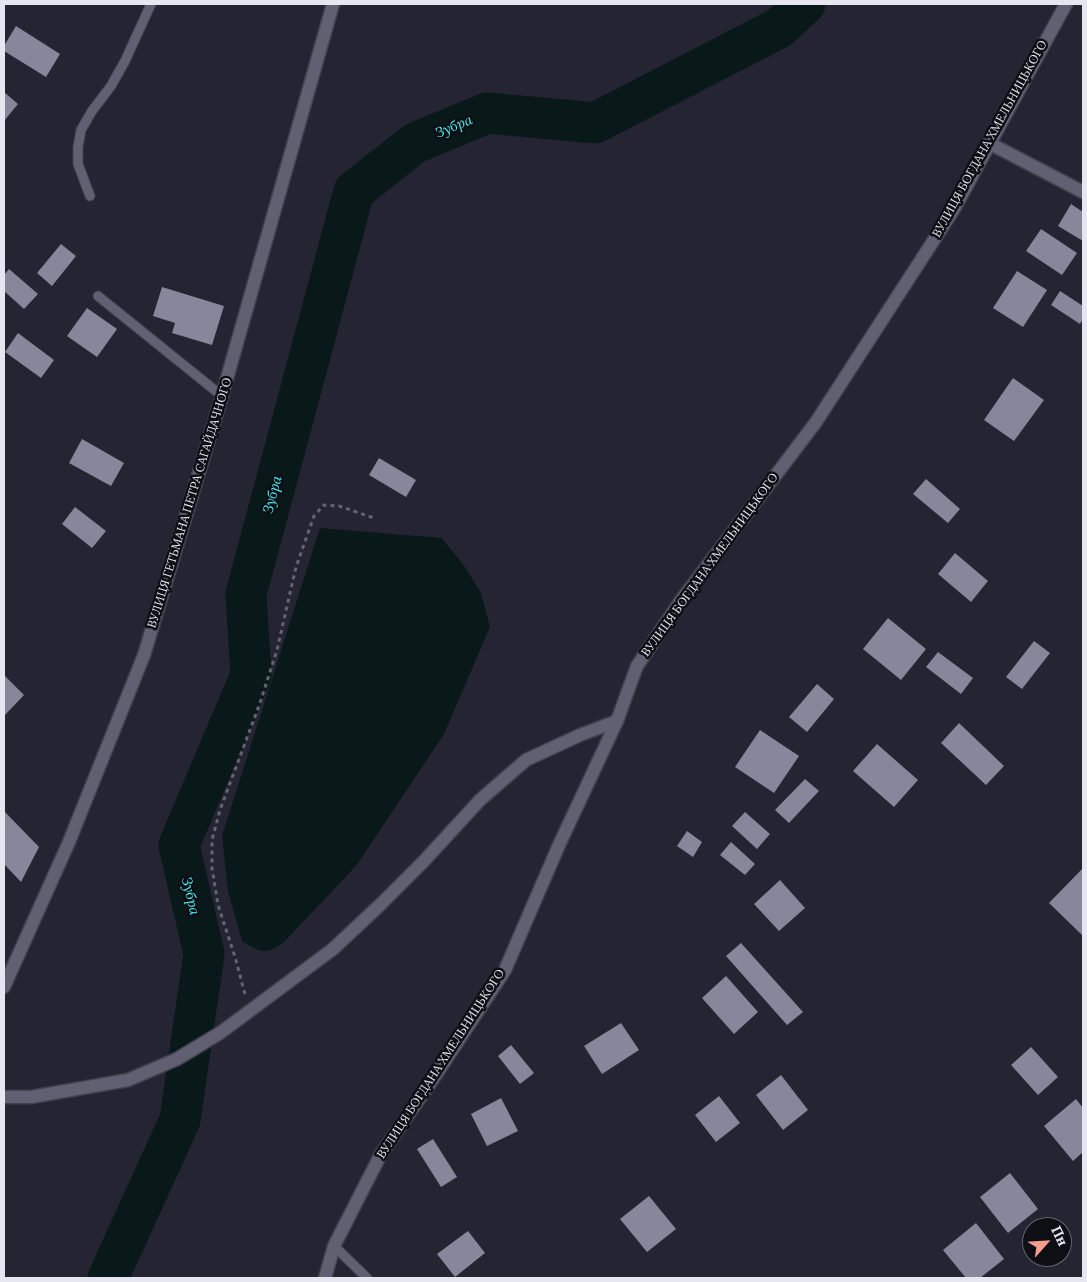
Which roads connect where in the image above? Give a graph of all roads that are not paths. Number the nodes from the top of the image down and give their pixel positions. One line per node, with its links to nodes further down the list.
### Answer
1 (151, 4): 6 (lane)
2 (333, 4): 8 (street, ВУЛИЦЯ ГЕТЬМАНА ПЕТРА САГАЙДАЧНОГО)
3 (1066, 4): 4 (street, ВУЛИЦЯ БОГДАНА ХМЕЛЬНИЦЬКОГО)
4 (989, 143): 5 (street); 9 (street, ВУЛИЦЯ БОГДАНА ХМЕЛЬНИЦЬКОГО)
5 (1083, 192)
6 (90, 196)
7 (98, 296): 8 (lane)
8 (222, 396): 10 (street, ВУЛИЦЯ ГЕТЬМАНА ПЕТРА САГАЙДАЧНОГО)
9 (618, 721): 11 (street); 12 (street, ВУЛИЦЯ БОГДАНА ХМЕЛЬНИЦЬКОГО)
10 (4, 987)
11 (4, 1097)
12 (334, 1246): 13 (street, ВУЛИЦЯ БОГДАНА ХМЕЛЬНИЦЬКОГО); 14 (lane)
13 (325, 1278)
14 (367, 1278)

